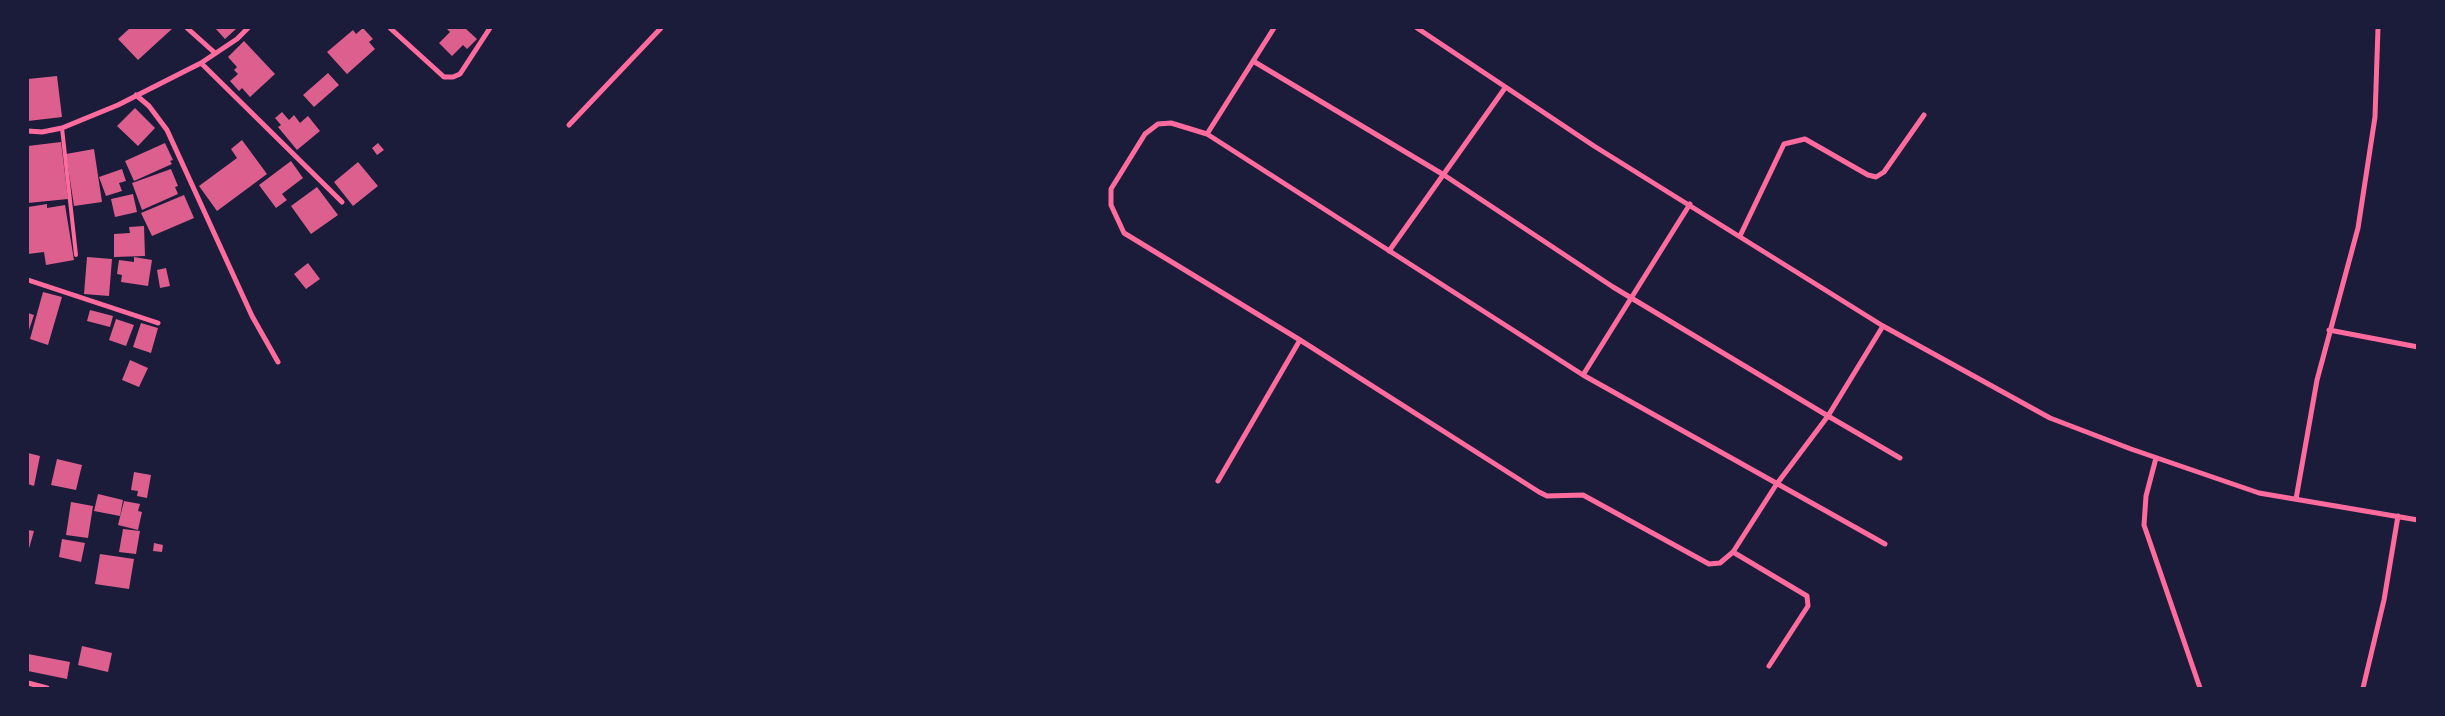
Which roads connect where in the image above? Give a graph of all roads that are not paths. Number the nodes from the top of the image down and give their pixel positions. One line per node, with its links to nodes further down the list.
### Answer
1 (187, 28): 9 (street)
2 (248, 28): 9 (street)
3 (390, 28): 4 (street)
4 (490, 28)
5 (661, 28): 15 (street)
6 (1274, 28): 10 (street)
7 (1417, 28): 12 (street)
8 (2378, 28): 29 (street)
9 (215, 53): 11 (street)
10 (1253, 61): 18 (street); 19 (street)
11 (201, 63): 13 (street); 20 (street)
12 (1505, 88): 19 (street); 21 (street)
13 (136, 95): 16 (street); 32 (street)
14 (1924, 115): 22 (street)
15 (569, 125)
16 (62, 128): 17 (street); 24 (lane)
17 (28, 131)
18 (1207, 134): 23 (street); 30 (street)
19 (1444, 175): 23 (street); 26 (street)
20 (342, 202)
21 (1690, 204): 22 (street); 26 (street)
22 (1740, 236): 28 (street)
23 (1389, 251): 33 (street)
24 (76, 255)
25 (28, 280): 27 (street)
26 (1631, 298): 33 (street); 34 (street)
27 (158, 323)
28 (1883, 326): 34 (street); 36 (street)
29 (2329, 330): 31 (street); 39 (street)
30 (1300, 340): 37 (street); 43 (street)
31 (2418, 347)
32 (278, 362)
33 (1583, 376): 38 (street)
34 (1828, 416): 35 (street); 38 (street)
35 (1900, 458)
36 (2156, 458): 39 (street); 47 (street)
37 (1218, 481)
38 (1776, 485): 42 (street); 43 (street)
39 (2296, 499): 40 (street)
40 (2398, 516): 41 (street); 48 (street)
41 (2418, 520)
42 (1885, 544)
43 (1733, 552): 44 (street)
44 (1769, 666)
45 (28, 683): 46 (street)
46 (48, 688)
47 (2200, 688)
48 (2363, 688)

